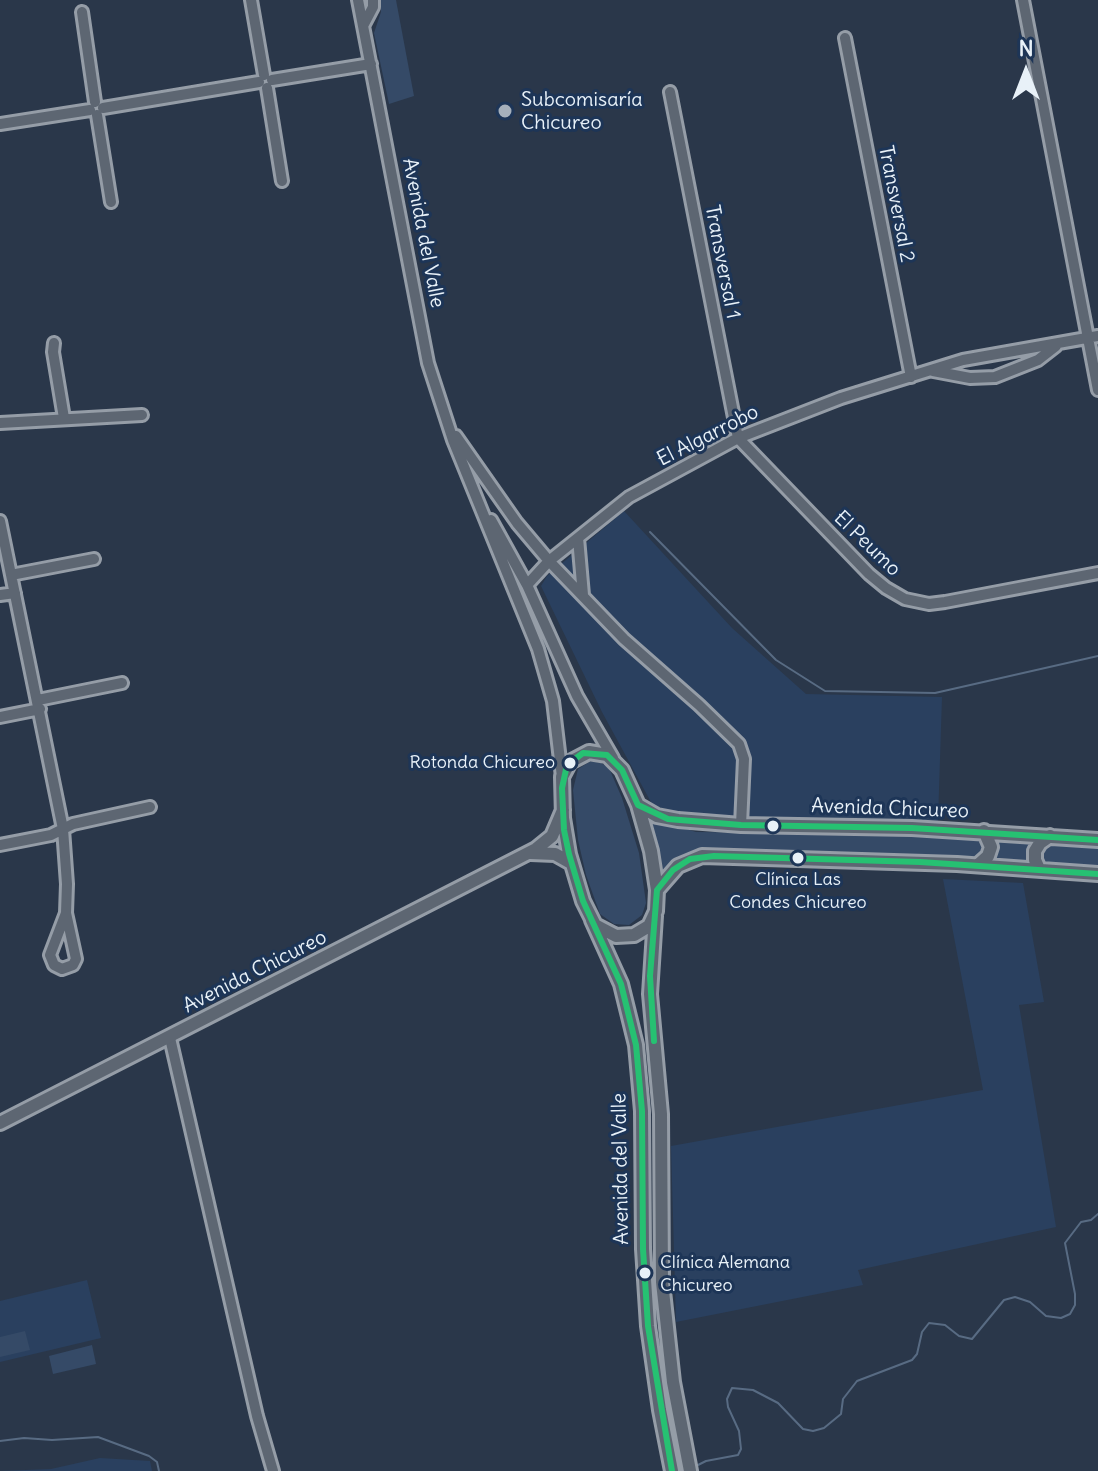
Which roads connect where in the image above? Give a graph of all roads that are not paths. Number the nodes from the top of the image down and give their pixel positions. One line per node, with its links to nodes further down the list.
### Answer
1 (251, 0): 9 (street)
2 (358, 0): 6 (street, Avenida del Valle)
3 (373, 0): 6 (street)
4 (1023, 0): 15 (street)
5 (82, 12): 11 (street)
6 (363, 26): 8 (street, Avenida del Valle)
7 (845, 38): 19 (street, Transversal 2)
8 (371, 64): 9 (street); 23 (street, Avenida del Valle)
9 (266, 82): 11 (street); 13 (street)
10 (670, 92): 25 (street, Transversal 1)
11 (96, 109): 12 (street); 14 (street)
12 (0, 124)
13 (282, 181)
14 (111, 202)
15 (1093, 336): 17 (street); 20 (street)
16 (54, 343): 22 (street)
17 (1058, 345): 18 (street, El Algarrobo); 18 (street)
18 (933, 371): 19 (street, El Algarrobo)
19 (911, 377): 25 (street, El Algarrobo)
20 (1098, 390)
21 (142, 415): 22 (street)
22 (64, 418): 24 (street)
23 (447, 421): 26 (street, Avenida del Valle); 30 (street)
24 (0, 423)
25 (738, 438): 28 (street, El Algarrobo); 31 (street, El Peumo)
26 (464, 468): 33 (street, Avenida del Valle); 41 (street, Avenida del Valle)
27 (0, 521): 32 (street)
28 (578, 538): 30 (street, El Algarrobo); 36 (street)
29 (94, 559): 32 (street)
30 (549, 561): 33 (street, El Algarrobo); 36 (street)
31 (1098, 573)
32 (11, 575): 34 (street)
33 (527, 585): 40 (street, Avenida del Valle)
34 (15, 593): 35 (street); 38 (street)
35 (0, 595)
36 (584, 598): 45 (street)
37 (122, 683): 38 (street)
38 (39, 705): 39 (street); 46 (street)
39 (0, 717)
40 (614, 760): 41 (main road); 42 (main road, Avenida del Valle)
41 (562, 777): 44 (main road, Avenida del Valle)
42 (638, 805): 45 (main road, Avenida Chicureo); 56 (main road, Avenida del Valle)
43 (150, 807): 46 (street)
44 (563, 810): 51 (main road, Avenida Chicureo); 52 (main road, Avenida del Valle)
45 (741, 825): 47 (main road, Avenida Chicureo)
46 (63, 829): 50 (street); 57 (street)
47 (984, 831): 48 (main road, Avenida Chicureo); 53 (main road)
48 (1050, 836): 49 (main road, Avenida Chicureo); 54 (main road)
49 (1098, 840)
50 (0, 845)
51 (528, 854): 52 (main road); 60 (main road, Avenida Chicureo)
52 (571, 863): 59 (main road, Avenida del Valle)
53 (978, 865): 54 (main road); 56 (main road)
54 (1039, 869): 55 (main road)
55 (1098, 874)
56 (657, 890): 58 (main road, Avenida del Valle)
57 (66, 913): 57 (street)
58 (655, 916): 59 (main road); 62 (main road, Avenida del Valle)
59 (592, 920): 63 (main road, Avenida del Valle)
60 (170, 1038): 61 (main road, Avenida Chicureo); 64 (street)
61 (0, 1123)
62 (689, 1466)
63 (672, 1470)
64 (273, 1471)

